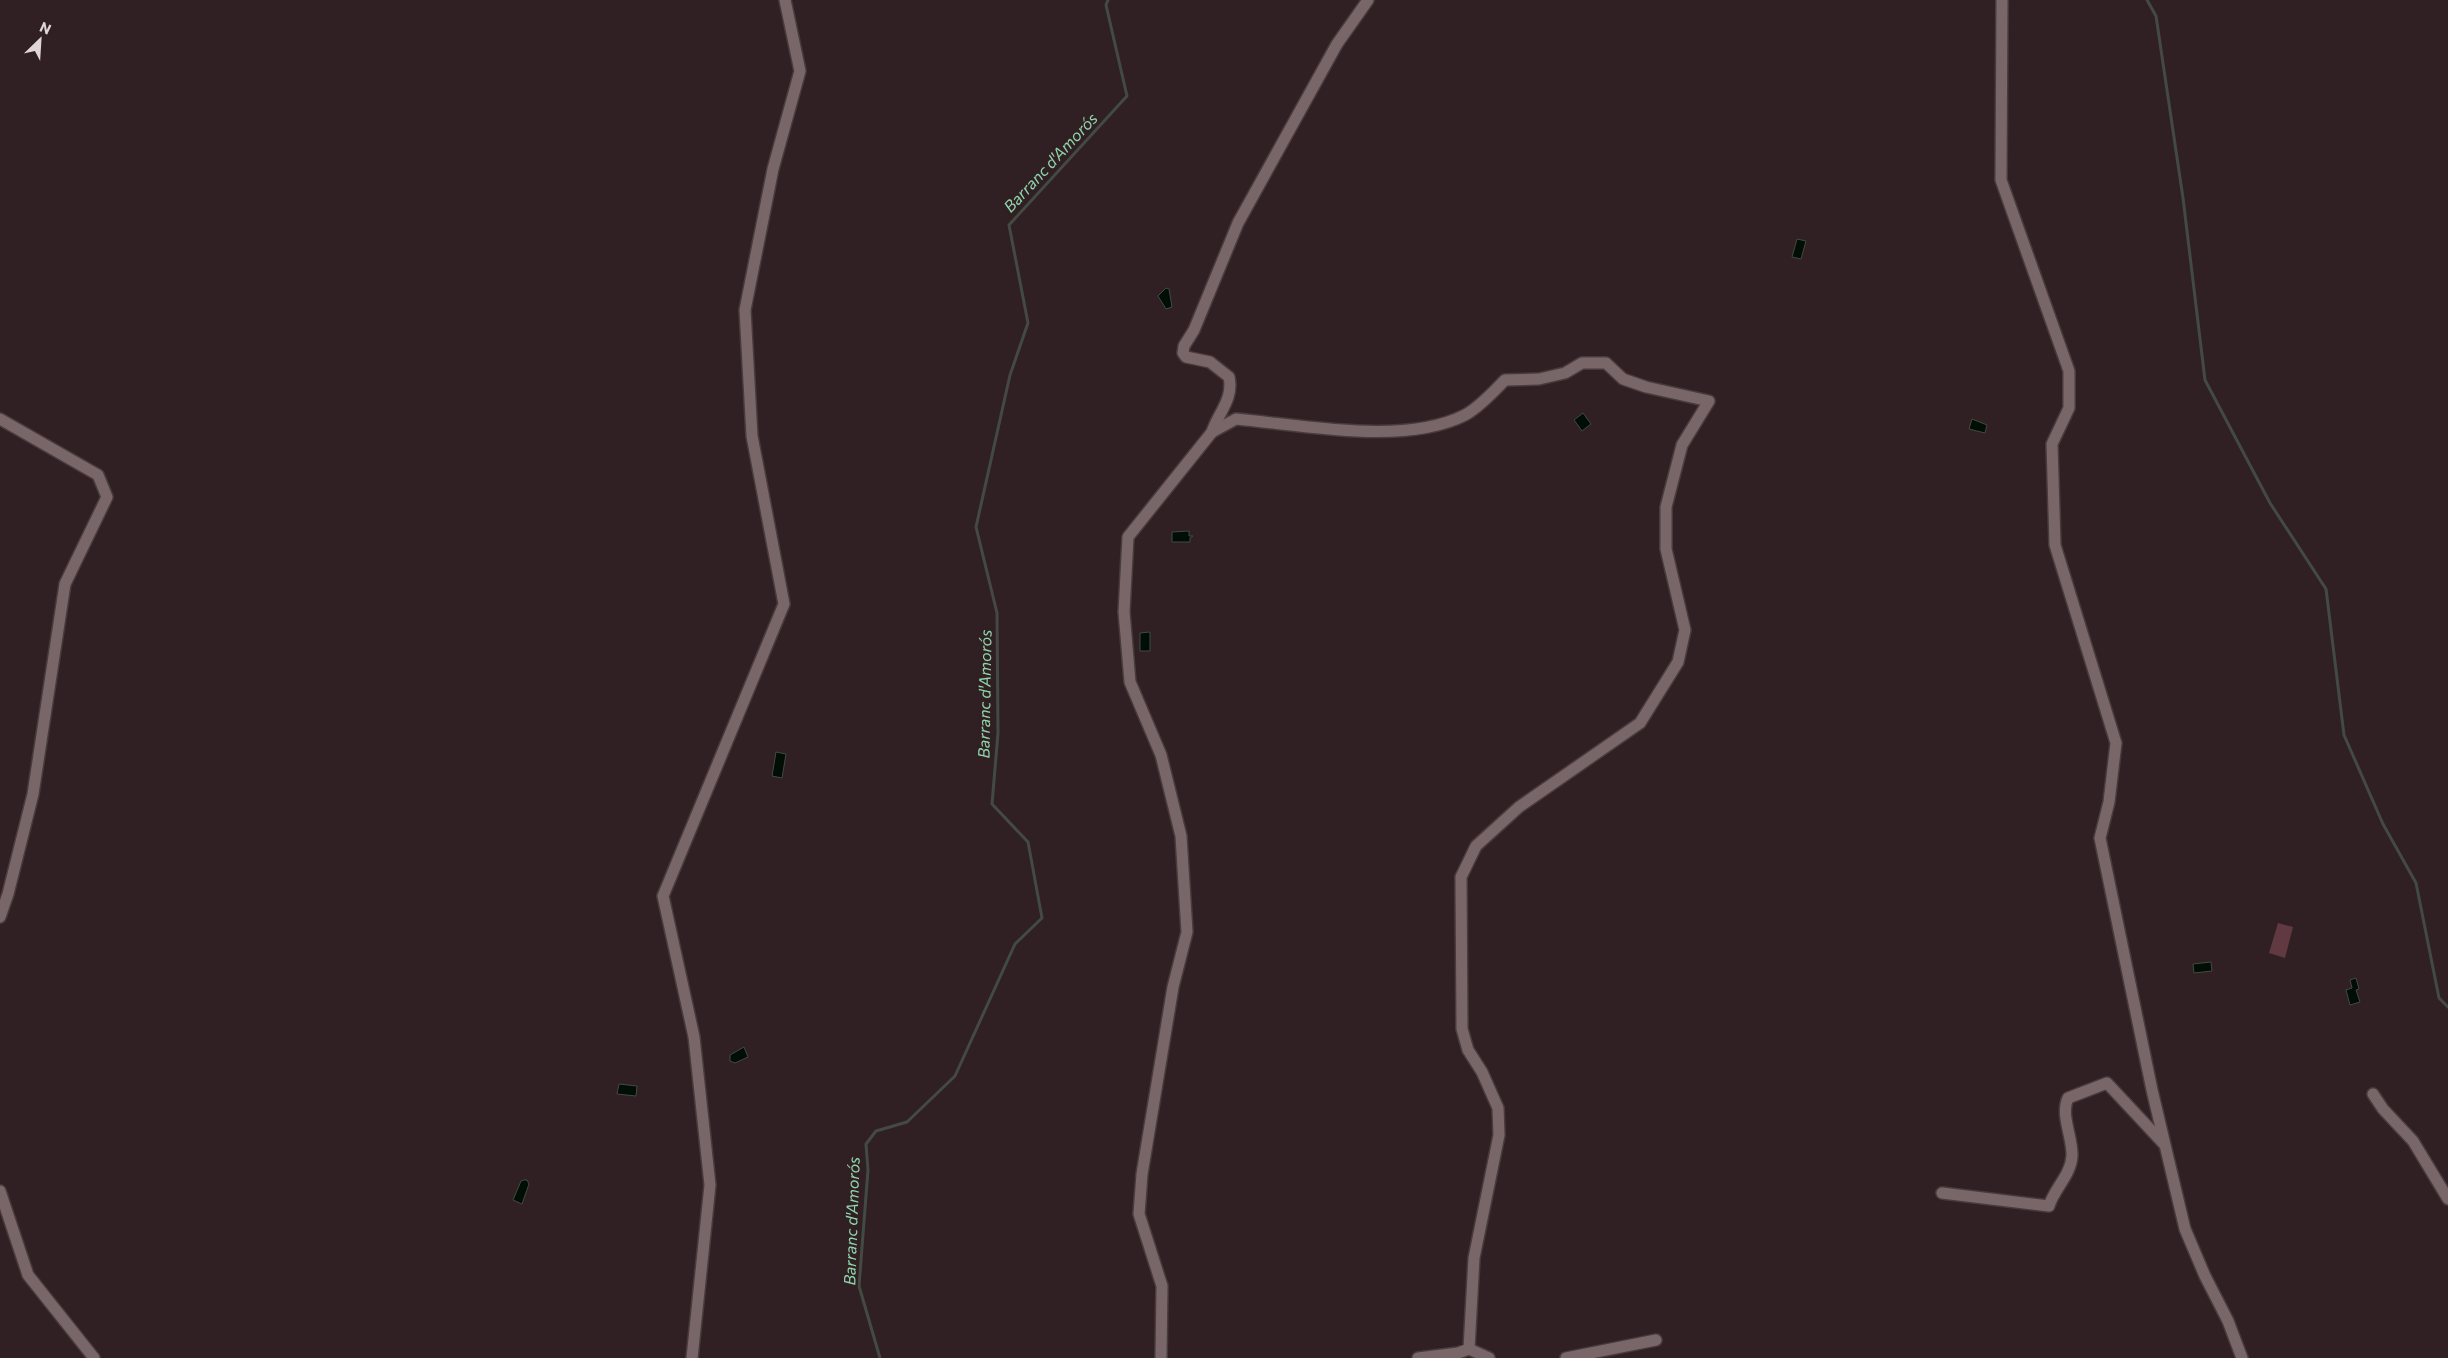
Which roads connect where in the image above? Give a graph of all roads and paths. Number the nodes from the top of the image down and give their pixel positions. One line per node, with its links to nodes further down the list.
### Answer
1 (785, 0): 15 (street)
2 (1368, 0): 5 (street)
3 (2002, 0): 8 (street)
4 (0, 418): 6 (street)
5 (1212, 432): 13 (street); 16 (street)
6 (0, 917)
7 (2373, 1094): 11 (street)
8 (2165, 1145): 10 (street); 20 (street)
9 (0, 1191): 14 (street)
10 (1942, 1192)
11 (2448, 1199)
12 (1656, 1340): 19 (street)
13 (1469, 1349): 17 (street); 18 (street)
14 (94, 1358)
15 (692, 1358)
16 (1161, 1358)
17 (1418, 1358)
18 (1489, 1358)
19 (1566, 1358)
20 (2242, 1358)

